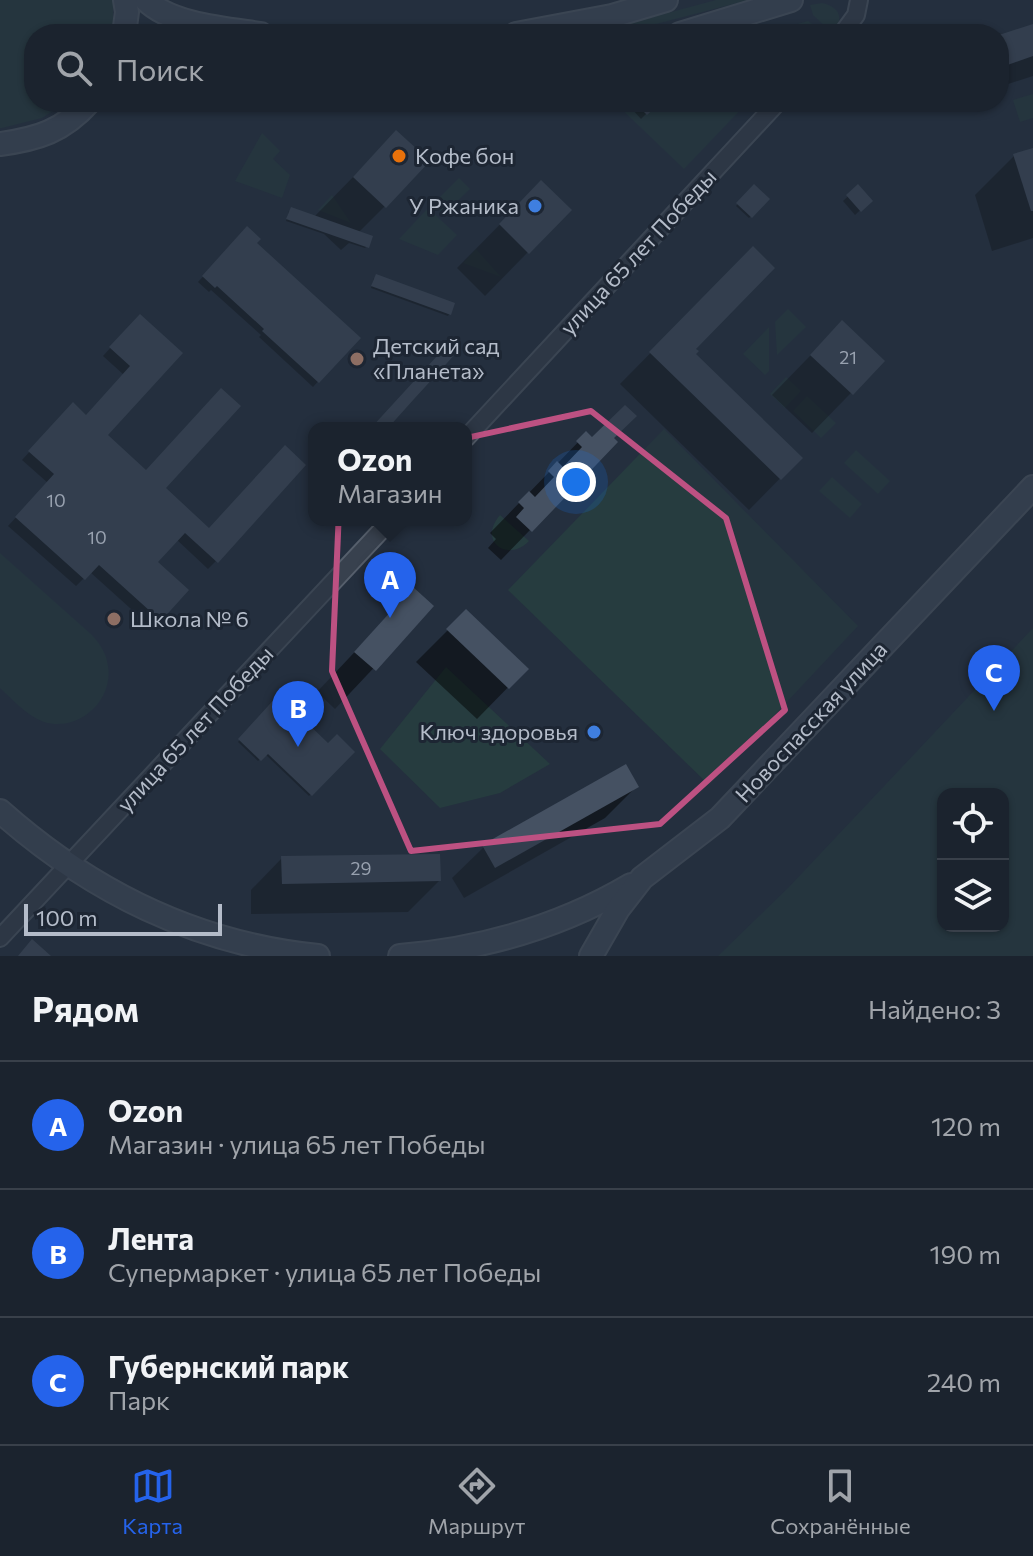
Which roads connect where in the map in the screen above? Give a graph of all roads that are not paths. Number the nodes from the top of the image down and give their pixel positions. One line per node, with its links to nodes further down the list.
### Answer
1 (125, 0): 6 (street)
2 (146, 0): 7 (street)
3 (666, 0): 8 (street)
4 (791, 0): 9 (street)
5 (859, 0): 10 (street)
6 (125, 24)
7 (207, 24)
8 (569, 24)
9 (713, 24)
10 (849, 24)
11 (80, 112): 13 (street)
12 (769, 112): 14 (street, улица 65 лет Победы)
13 (0, 144)
14 (472, 432)
15 (1033, 487): 19 (street, Новоспасская улица)
16 (385, 526): 18 (street, улица 65 лет Победы)
17 (0, 811): 18 (street)
18 (68, 865): 20 (street, улица 65 лет Победы); 21 (street)
19 (642, 878): 22 (street); 23 (street, Новоспасская улица)
20 (0, 938)
21 (318, 956)
22 (400, 956)
23 (591, 956)

